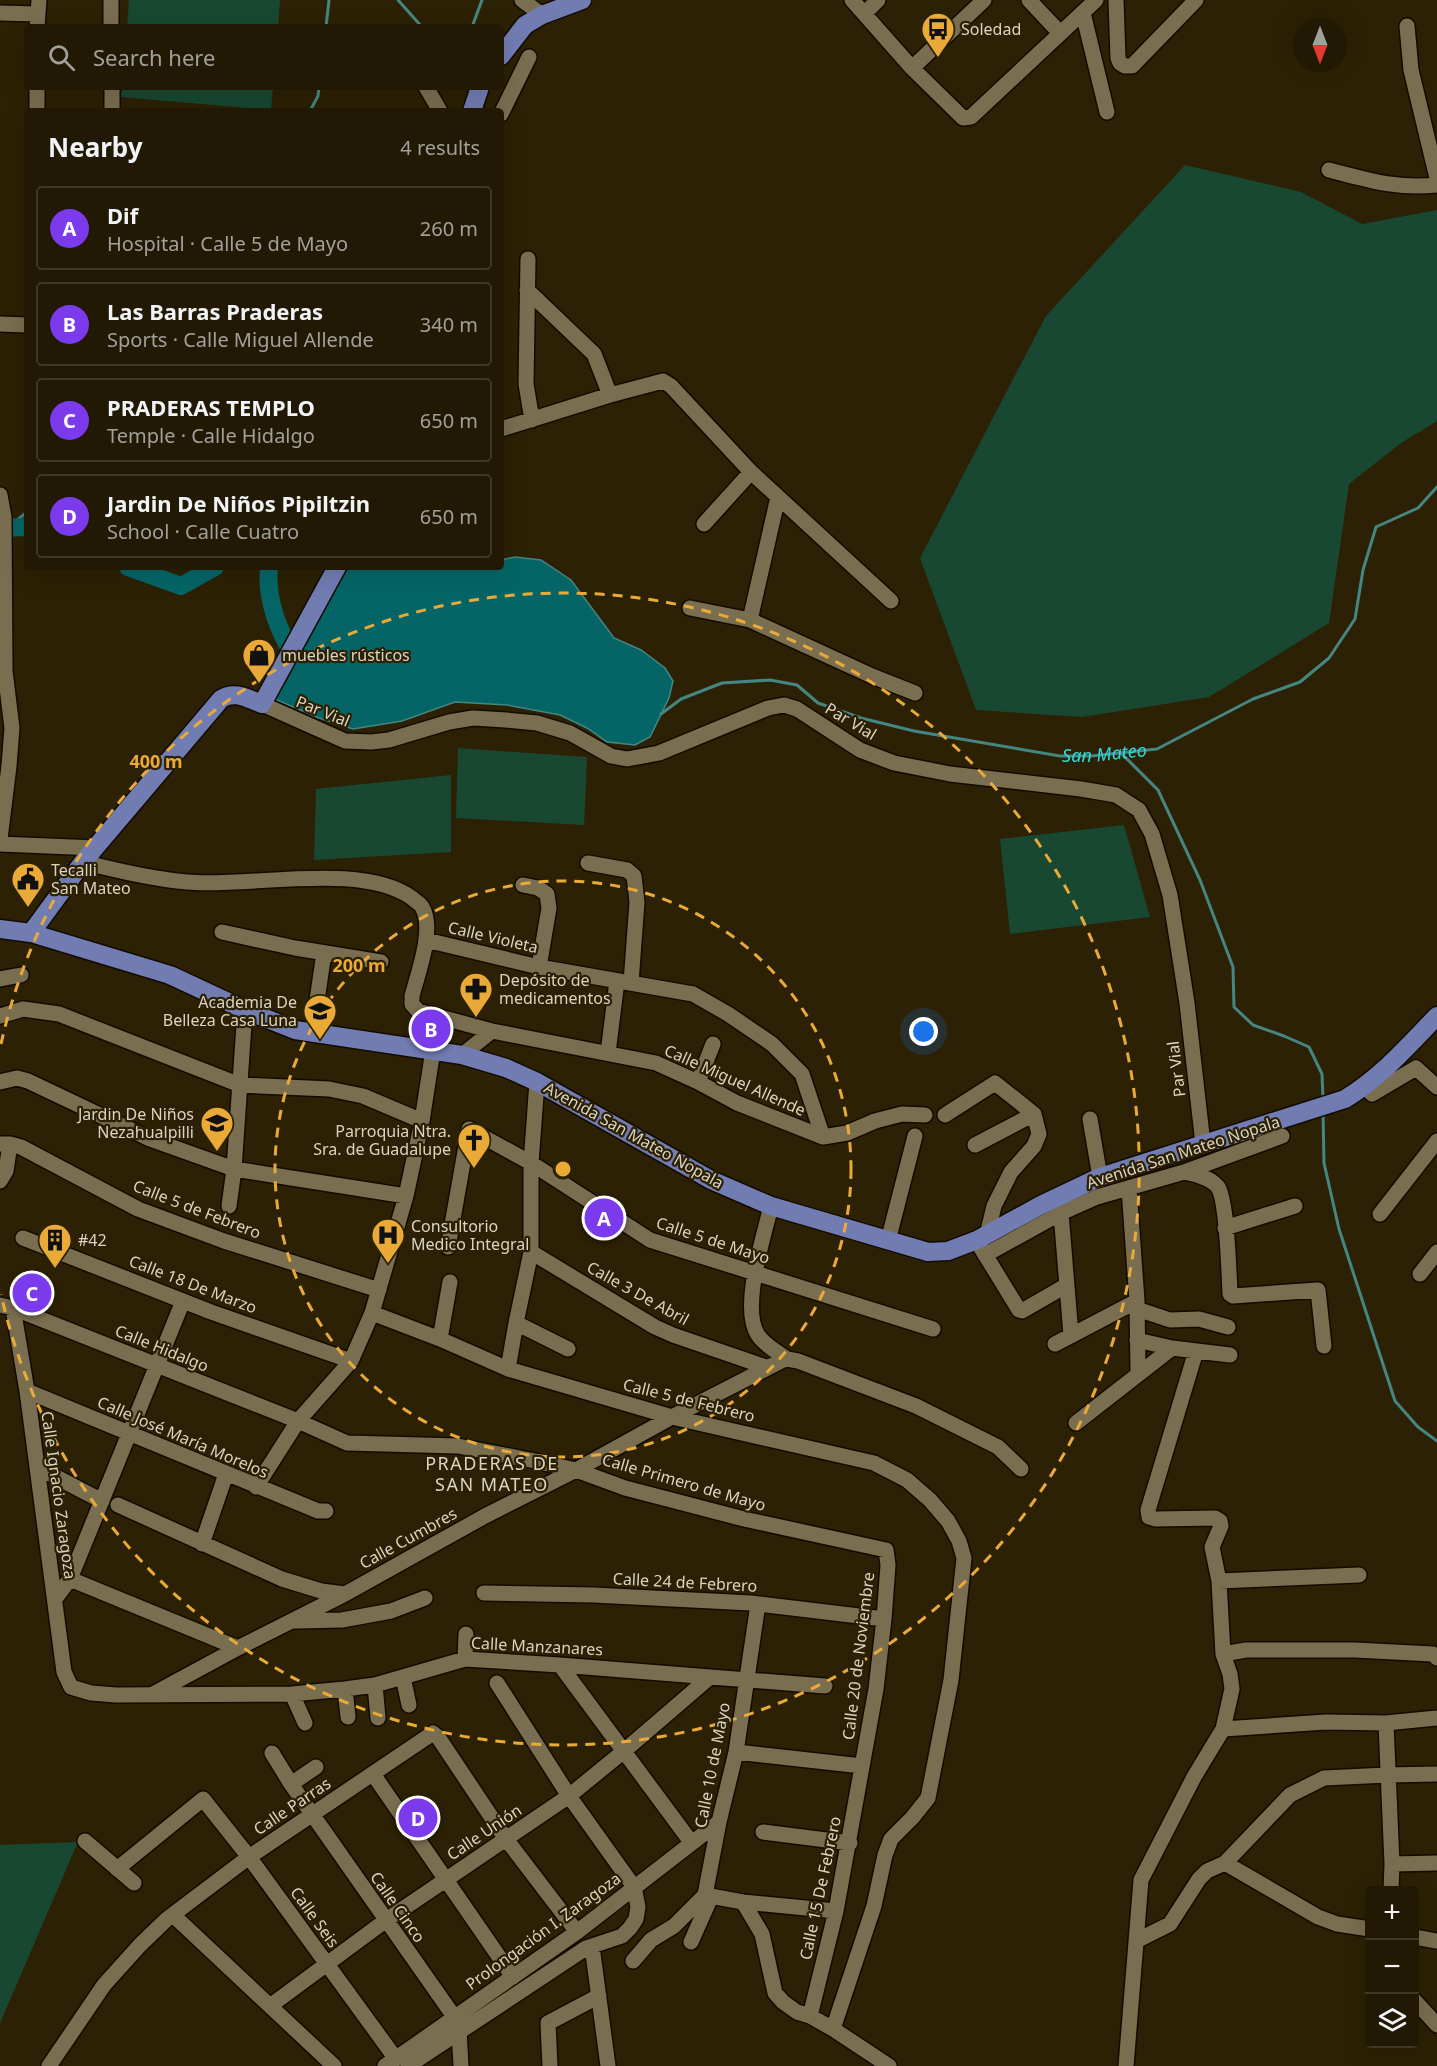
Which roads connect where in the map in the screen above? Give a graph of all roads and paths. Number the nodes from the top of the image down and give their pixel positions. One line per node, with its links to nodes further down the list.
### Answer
1 (111, 0): 16 (street)
2 (522, 0): 15 (street)
3 (582, 0): 10 (main road)
4 (852, 0): 13 (street)
5 (878, 0): 13 (street)
6 (984, 0): 21 (street)
7 (1029, 0): 18 (street)
8 (1116, 0): 9 (street)
9 (1196, 0)
10 (563, 4): 15 (main road)
11 (1091, 4): 18 (street); 31 (street)
12 (0, 13): 14 (street)
13 (865, 13): 21 (street)
14 (38, 14)
15 (542, 15): 19 (main road)
16 (111, 24)
17 (1407, 26): 33 (street)
18 (1060, 33): 21 (street)
19 (504, 52)
20 (529, 57): 30 (street)
21 (912, 68)
22 (37, 90): 26 (street)
23 (112, 90): 27 (street)
24 (428, 90): 28 (street)
25 (479, 90): 29 (main road)
26 (38, 108)
27 (112, 108)
28 (438, 108)
29 (473, 108)
30 (504, 108)
31 (1107, 112)
32 (1329, 170): 34 (street)
33 (1437, 178)
34 (1437, 185)
35 (528, 259): 36 (street)
36 (528, 290): 39 (street); 40 (street)
37 (0, 324): 38 (street)
38 (24, 325)
39 (610, 395): 40 (street); 42 (street)
40 (532, 420): 41 (street)
41 (504, 428)
42 (751, 472): 44 (street); 45 (street)
43 (0, 495): 52 (street)
44 (778, 497): 47 (street); 49 (street)
45 (704, 524)
46 (335, 570): 51 (main road)
47 (891, 601)
48 (690, 608): 49 (street)
49 (750, 620): 50 (street)
50 (915, 693)
51 (262, 704): 54 (main road); 93 (street, Par Vial)
52 (0, 839)
53 (0, 844): 54 (street)
54 (96, 848): 55 (main road)
55 (83, 862): 60 (main road); 61 (street, Calle Violeta)
56 (588, 863): 67 (street)
57 (523, 885): 64 (street)
58 (0, 929): 60 (main road, Avenida San Mateo Nopala)
59 (222, 932): 62 (street)
60 (30, 933): 68 (main road, Avenida San Mateo Nopala)
61 (426, 940): 64 (street, Calle Violeta); 71 (street, Calle Miguel Allende)
62 (324, 953): 63 (street); 72 (street)
63 (381, 962)
64 (539, 967): 67 (street, Calle Violeta)
65 (21, 975): 66 (street)
66 (0, 979)
67 (624, 982): 75 (street); 90 (street, Calle Violeta)
68 (245, 1010): 72 (main road, Avenida San Mateo Nopala); 80 (street)
69 (0, 1016): 80 (street)
70 (1437, 1016): 81 (main road, Avenida San Mateo Nopala)
71 (492, 1031): 75 (street, Calle Miguel Allende); 76 (street)
72 (312, 1034): 74 (main road, Avenida San Mateo Nopala)
73 (713, 1044): 79 (street)
74 (433, 1050): 76 (main road, Avenida San Mateo Nopala); 87 (street)
75 (608, 1053): 79 (street, Calle Miguel Allende)
76 (462, 1054): 78 (main road, Avenida San Mateo Nopala)
77 (0, 1082): 96 (street)
78 (537, 1082): 95 (street); 103 (main road, Avenida San Mateo Nopala)
79 (698, 1082): 90 (street, Calle Miguel Allende)
80 (240, 1085): 87 (street); 96 (street)
81 (1365, 1087): 82 (street); 93 (main road, Avenida San Mateo Nopala)
82 (1437, 1087)
83 (1034, 1114): 85 (street); 94 (street); 110 (street)
84 (926, 1115): 90 (street)
85 (945, 1115)
86 (1090, 1119): 98 (street)
87 (422, 1121): 101 (street)
88 (915, 1136): 109 (street)
89 (1282, 1136): 97 (street)
90 (823, 1137)
91 (1437, 1141): 106 (street)
92 (5, 1144): 99 (street); 118 (street, Calle 5 de Febrero)
93 (1203, 1144): 98 (main road, Avenida San Mateo Nopala)
94 (975, 1145)
95 (531, 1163): 111 (street, Calle 5 de Mayo); 112 (street); 114 (street, Calle 5 de Mayo)
96 (234, 1169): 101 (street); 102 (street)
97 (1184, 1173): 100 (street); 107 (street)
98 (1100, 1177): 110 (main road, Avenida San Mateo Nopala)
99 (0, 1181)
100 (1129, 1188): 105 (street); 120 (street)
101 (406, 1196): 118 (street)
102 (229, 1206)
103 (771, 1206): 109 (main road, Avenida San Mateo Nopala); 114 (street)
104 (1295, 1206): 107 (street)
105 (1061, 1213): 110 (street); 117 (street)
106 (1380, 1214)
107 (1225, 1228): 130 (street)
108 (23, 1238): 119 (street, Calle 18 De Marzo)
109 (888, 1241): 110 (main road, Avenida San Mateo Nopala)
110 (983, 1243): 117 (street)
111 (448, 1247)
112 (531, 1252): 123 (street); 138 (street, Calle 3 De Abril)
113 (1437, 1252): 115 (street)
114 (754, 1273): 125 (street, Calle 5 de Mayo); 135 (street)
115 (1420, 1274)
116 (450, 1282): 127 (street)
117 (1067, 1285): 126 (street)
118 (379, 1290): 122 (street)
119 (183, 1301): 136 (street, Calle 18 De Marzo); 137 (street)
120 (1137, 1305): 124 (street); 126 (street); 128 (street)
121 (7, 1306): 137 (street, Calle Hidalgo); 141 (street, Calle Ignacio Zaragoza)
122 (372, 1313): 127 (street, Calle 5 de Febrero); 136 (street)
123 (516, 1323): 132 (street); 139 (street)
124 (1228, 1327)
125 (933, 1329)
126 (1071, 1335): 129 (street)
127 (440, 1339): 139 (street, Calle 5 de Febrero)
128 (1137, 1340): 131 (street); 140 (street)
129 (1055, 1344)
130 (1324, 1346)
131 (1172, 1348): 133 (street); 140 (street)
132 (568, 1349)
133 (1196, 1351): 134 (street); 158 (street)
134 (1230, 1354)
135 (787, 1359): 138 (street, Calle Cumbres); 147 (street)
136 (351, 1361): 143 (street)
137 (157, 1365): 143 (street, Calle Hidalgo); 145 (street)
138 (766, 1367): 142 (street, Calle Cumbres)
139 (508, 1369): 142 (street, Calle 5 de Febrero)
140 (1138, 1373): 144 (street)
141 (27, 1391): 145 (street, Calle José María Morelos); 146 (street, Calle Ignacio Zaragoza)
142 (672, 1417): 148 (street, Calle Cumbres); 236 (street, Calle 5 de Febrero)
143 (298, 1421): 148 (street, Calle Primero de Mayo); 150 (street)
144 (1076, 1423)
145 (128, 1434): 149 (street, Calle José María Morelos); 151 (street)
146 (37, 1467): 151 (street); 162 (street, Calle Ignacio Zaragoza)
147 (1021, 1469)
148 (576, 1470): 155 (street, Calle Primero de Mayo); 160 (street, Calle Cumbres)
149 (226, 1474): 150 (street, Calle José María Morelos); 154 (street)
150 (256, 1487): 153 (street, Calle José María Morelos)
151 (102, 1501): 157 (street)
152 (118, 1505): 154 (street)
153 (326, 1511)
154 (202, 1544): 160 (street)
155 (886, 1550): 164 (street, Calle 20 de Noviembre)
156 (1359, 1575): 158 (street)
157 (70, 1579): 162 (street); 167 (street)
158 (1219, 1581): 168 (street)
159 (484, 1593): 163 (street, Calle 24 de Febrero)
160 (345, 1594): 165 (street, Calle Cumbres)
161 (425, 1598): 165 (street)
162 (55, 1599): 178 (street, Calle Ignacio Zaragoza)
163 (758, 1604): 164 (street, Calle 24 de Febrero); 174 (street, Calle 10 de Mayo)
164 (884, 1619): 192 (street, Calle 20 de Noviembre)
165 (291, 1621): 167 (street, Calle Cumbres)
166 (466, 1634): 170 (street)
167 (238, 1648): 181 (street, Calle Cumbres)
168 (1223, 1654): 169 (street); 188 (street)
169 (1437, 1658)
170 (465, 1659): 171 (street, Calle Manzanares); 172 (street, Calle Manzanares)
171 (560, 1665): 173 (street, Calle Manzanares); 189 (street)
172 (403, 1677): 176 (street, Calle Manzanares); 182 (street)
173 (710, 1677): 174 (street, Calle Manzanares); 189 (street, Calle Unión)
174 (747, 1680): 177 (street, Calle Manzanares); 190 (street, Calle 10 de Mayo)
175 (497, 1683): 198 (street)
176 (375, 1685): 179 (street, Calle Manzanares); 184 (street)
177 (825, 1686)
178 (70, 1687): 181 (street, Calle Manzanares)
179 (345, 1689): 180 (street, Calle Manzanares); 183 (street)
180 (292, 1694): 181 (street, Calle Manzanares); 186 (street)
181 (150, 1695)
182 (409, 1706)
183 (348, 1717)
184 (378, 1718)
185 (1437, 1718): 187 (street)
186 (305, 1723)
187 (1386, 1723): 188 (street); 195 (street)
188 (1223, 1729): 223 (street)
189 (624, 1751): 198 (street, Calle Unión); 204 (street)
190 (736, 1752): 192 (street); 200 (street, Calle 10 de Mayo)
191 (272, 1753): 197 (street, Calle Cinco)
192 (862, 1766): 205 (street, Calle 15 De Febrero)
193 (316, 1767): 197 (street)
194 (373, 1774): 199 (street, Calle Parras); 202 (street, Calle Parras); 211 (street)
195 (1387, 1774): 196 (street); 207 (street); 209 (street)
196 (1437, 1774)
197 (291, 1784): 199 (street, Calle Cinco)
198 (569, 1796): 202 (street, Calle Unión); 214 (street)
199 (313, 1815): 206 (street, Calle Parras); 219 (street, Calle Cinco)
200 (719, 1822): 204 (street, Prolongación I. Zaragoza); 215 (street, Calle 10 de Mayo)
201 (763, 1832): 205 (street)
202 (506, 1839): 211 (street, Calle Unión); 221 (street)
203 (85, 1841): 210 (street)
204 (691, 1842): 214 (street, Prolongación I. Zaragoza)
205 (850, 1843): 217 (street, Calle 15 De Febrero)
206 (249, 1857): 210 (street, Calle Seis); 218 (street, Calle Parras); 228 (street, Calle Seis)
207 (1225, 1863): 220 (street); 223 (street)
208 (1437, 1863): 209 (street)
209 (1392, 1864): 213 (street)
210 (117, 1869): 212 (street)
211 (445, 1880): 219 (street, Calle Unión); 229 (street)
212 (134, 1883)
213 (1391, 1886)
214 (634, 1887): 221 (street, Prolongación I. Zaragoza); 226 (street)
215 (708, 1896): 216 (street); 225 (street, Calle 10 de Mayo); 227 (street)
216 (743, 1902): 217 (street); 233 (street)
217 (836, 1911): 233 (street, Calle 15 De Febrero)
218 (173, 1915): 232 (street); 238 (street, Calle Parras)
219 (385, 1921): 228 (street, Calle Unión); 234 (street, Calle Cinco)
220 (1365, 1928)
221 (577, 1932): 229 (street, Prolongación I. Zaragoza)
222 (1419, 1938): 224 (street)
223 (1136, 1941): 244 (street)
224 (1437, 1941)
225 (691, 1942)
226 (592, 1946): 230 (street); 234 (street)
227 (633, 1962)
228 (327, 1965): 232 (street, Calle Unión); 237 (street, Calle Seis)
229 (513, 1977): 234 (street, Prolongación I. Zaragoza)
230 (598, 1996): 241 (street); 242 (street)
231 (1419, 2005): 235 (street)
232 (270, 2006): 239 (street)
233 (810, 2016): 236 (street)
234 (457, 2024): 237 (street, Prolongación I. Zaragoza); 240 (street)
235 (1437, 2025)
236 (833, 2029): 243 (street)
237 (396, 2064)
238 (49, 2066)
239 (334, 2066)
240 (461, 2066)
241 (550, 2066)
242 (608, 2066)
243 (889, 2066)
244 (1126, 2066)

